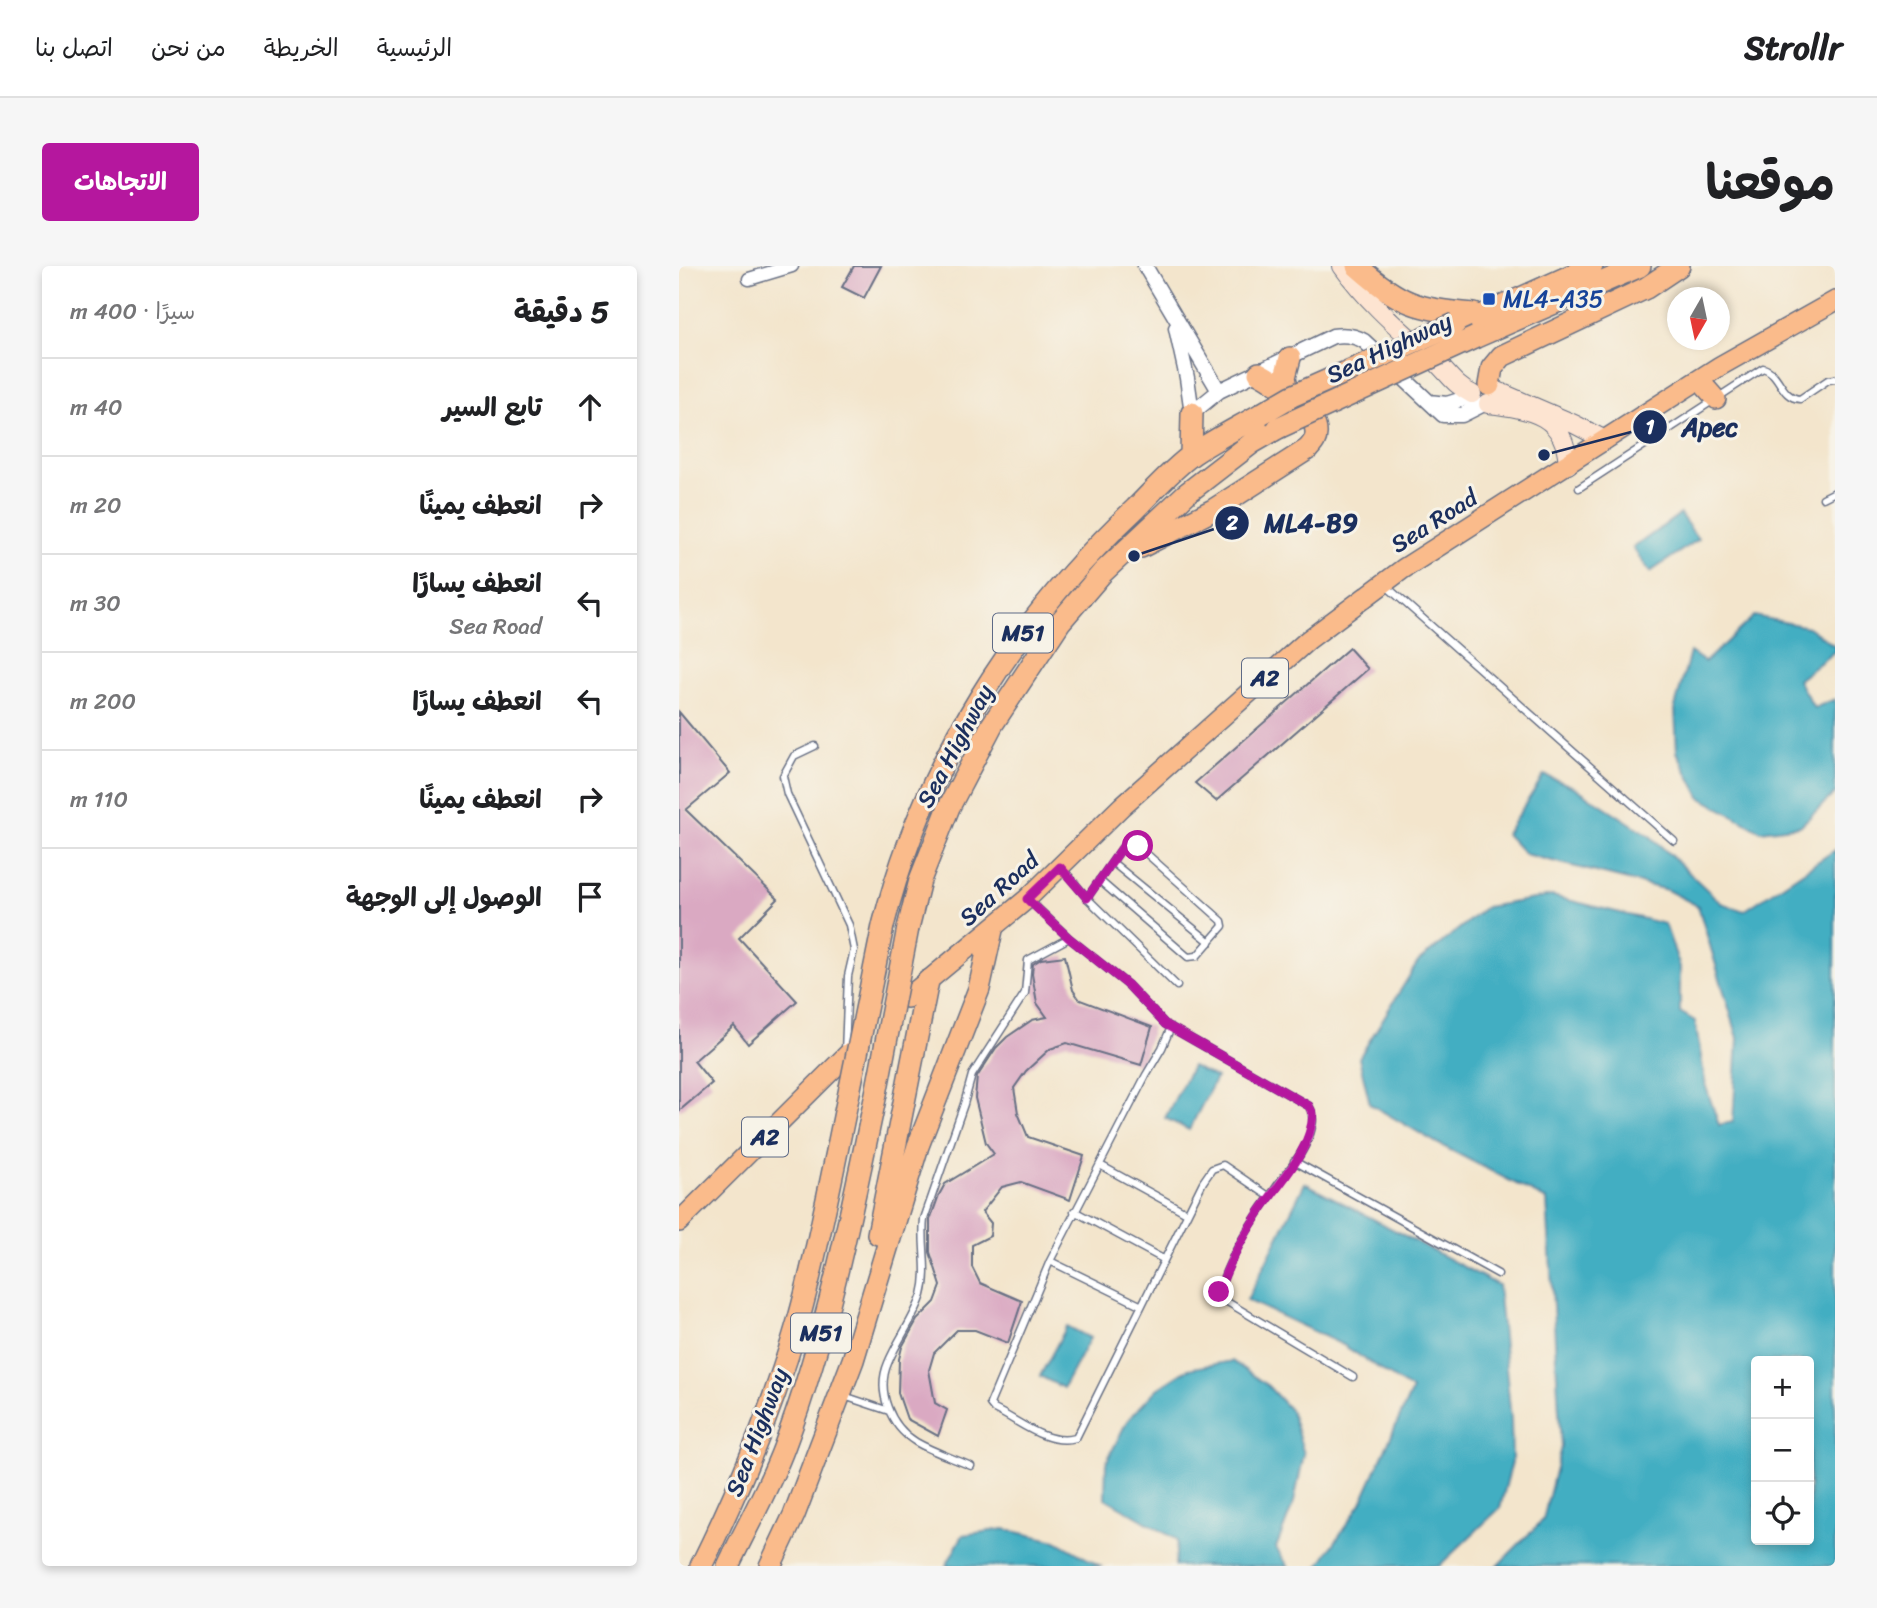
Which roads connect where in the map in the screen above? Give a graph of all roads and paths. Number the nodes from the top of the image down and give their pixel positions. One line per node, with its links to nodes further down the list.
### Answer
1 (792, 266): 8 (street)
2 (1145, 266): 10 (street)
3 (1342, 266): 18 (main road)
4 (1357, 266): 11 (highway)
5 (1592, 266): 11 (highway, Sea Highway / M51)
6 (1640, 266): 27 (highway, Sea Highway / M51, bridge)
7 (1679, 266): 18 (highway)
8 (749, 279)
9 (1835, 301): 15 (main road, Sea Road / A2)
10 (1170, 310): 16 (street); 20 (street)
11 (1483, 315): 22 (highway, Sea Highway / M51, bridge)
12 (1290, 358): 13 (street); 17 (highway); 18 (street)
13 (1259, 373): 16 (street); 17 (highway)
14 (1835, 379): 19 (lane)
15 (1700, 381): 19 (main road); 21 (main road, Sea Road / A2)
16 (1219, 391): 20 (street)
17 (1288, 391): 27 (highway)
18 (1482, 394): 21 (main road); 23 (main road)
19 (1716, 399): 24 (lane)
20 (1192, 413): 22 (highway)
21 (1605, 440): 23 (main road, Sea Road / A2)
22 (1191, 456): 59 (highway, Sea Highway / M51, bridge)
23 (1568, 465): 28 (main road, Sea Road / A2)
24 (1579, 488)
25 (1835, 492): 26 (lane)
26 (1823, 498)
27 (1117, 559): 60 (highway, Sea Highway / M51, bridge)
28 (1384, 583): 30 (lane); 32 (main road, Sea Road / A2)
29 (815, 746): 43 (lane)
30 (1674, 841)
31 (1112, 862): 33 (lane); 38 (lane); 38 (lane)
32 (1060, 867): 34 (lane); 35 (main road, Sea Road / A2)
33 (1099, 880): 34 (lane); 38 (lane)
34 (1087, 898): 40 (lane)
35 (1027, 899): 36 (main road, Sea Road / A2); 37 (lane)
36 (992, 930): 39 (main road, Sea Road / A2); 54 (highway)
37 (1069, 938): 42 (lane); 57 (lane)
38 (1210, 942)
39 (928, 981): 41 (main road, Sea Road / A2); 54 (highway)
40 (1177, 985)
41 (907, 998)
42 (1171, 1027): 44 (lane); 45 (lane)
43 (848, 1054): 49 (main road, A2)
44 (1294, 1161): 46 (lane); 52 (lane)
45 (1100, 1165): 47 (lane); 48 (lane)
46 (1270, 1197): 48 (lane); 55 (lane)
47 (1075, 1211): 50 (lane); 51 (lane)
48 (1187, 1213): 50 (lane)
49 (679, 1222)
50 (1163, 1259): 53 (lane)
51 (1050, 1261): 53 (lane); 53 (lane)
52 (1499, 1274)
53 (1140, 1305)
54 (853, 1360): 56 (highway)
55 (1353, 1377)
56 (841, 1395): 57 (lane); 61 (highway)
57 (889, 1411): 58 (lane)
58 (971, 1466)
59 (701, 1566)
60 (728, 1566)
61 (770, 1566)

